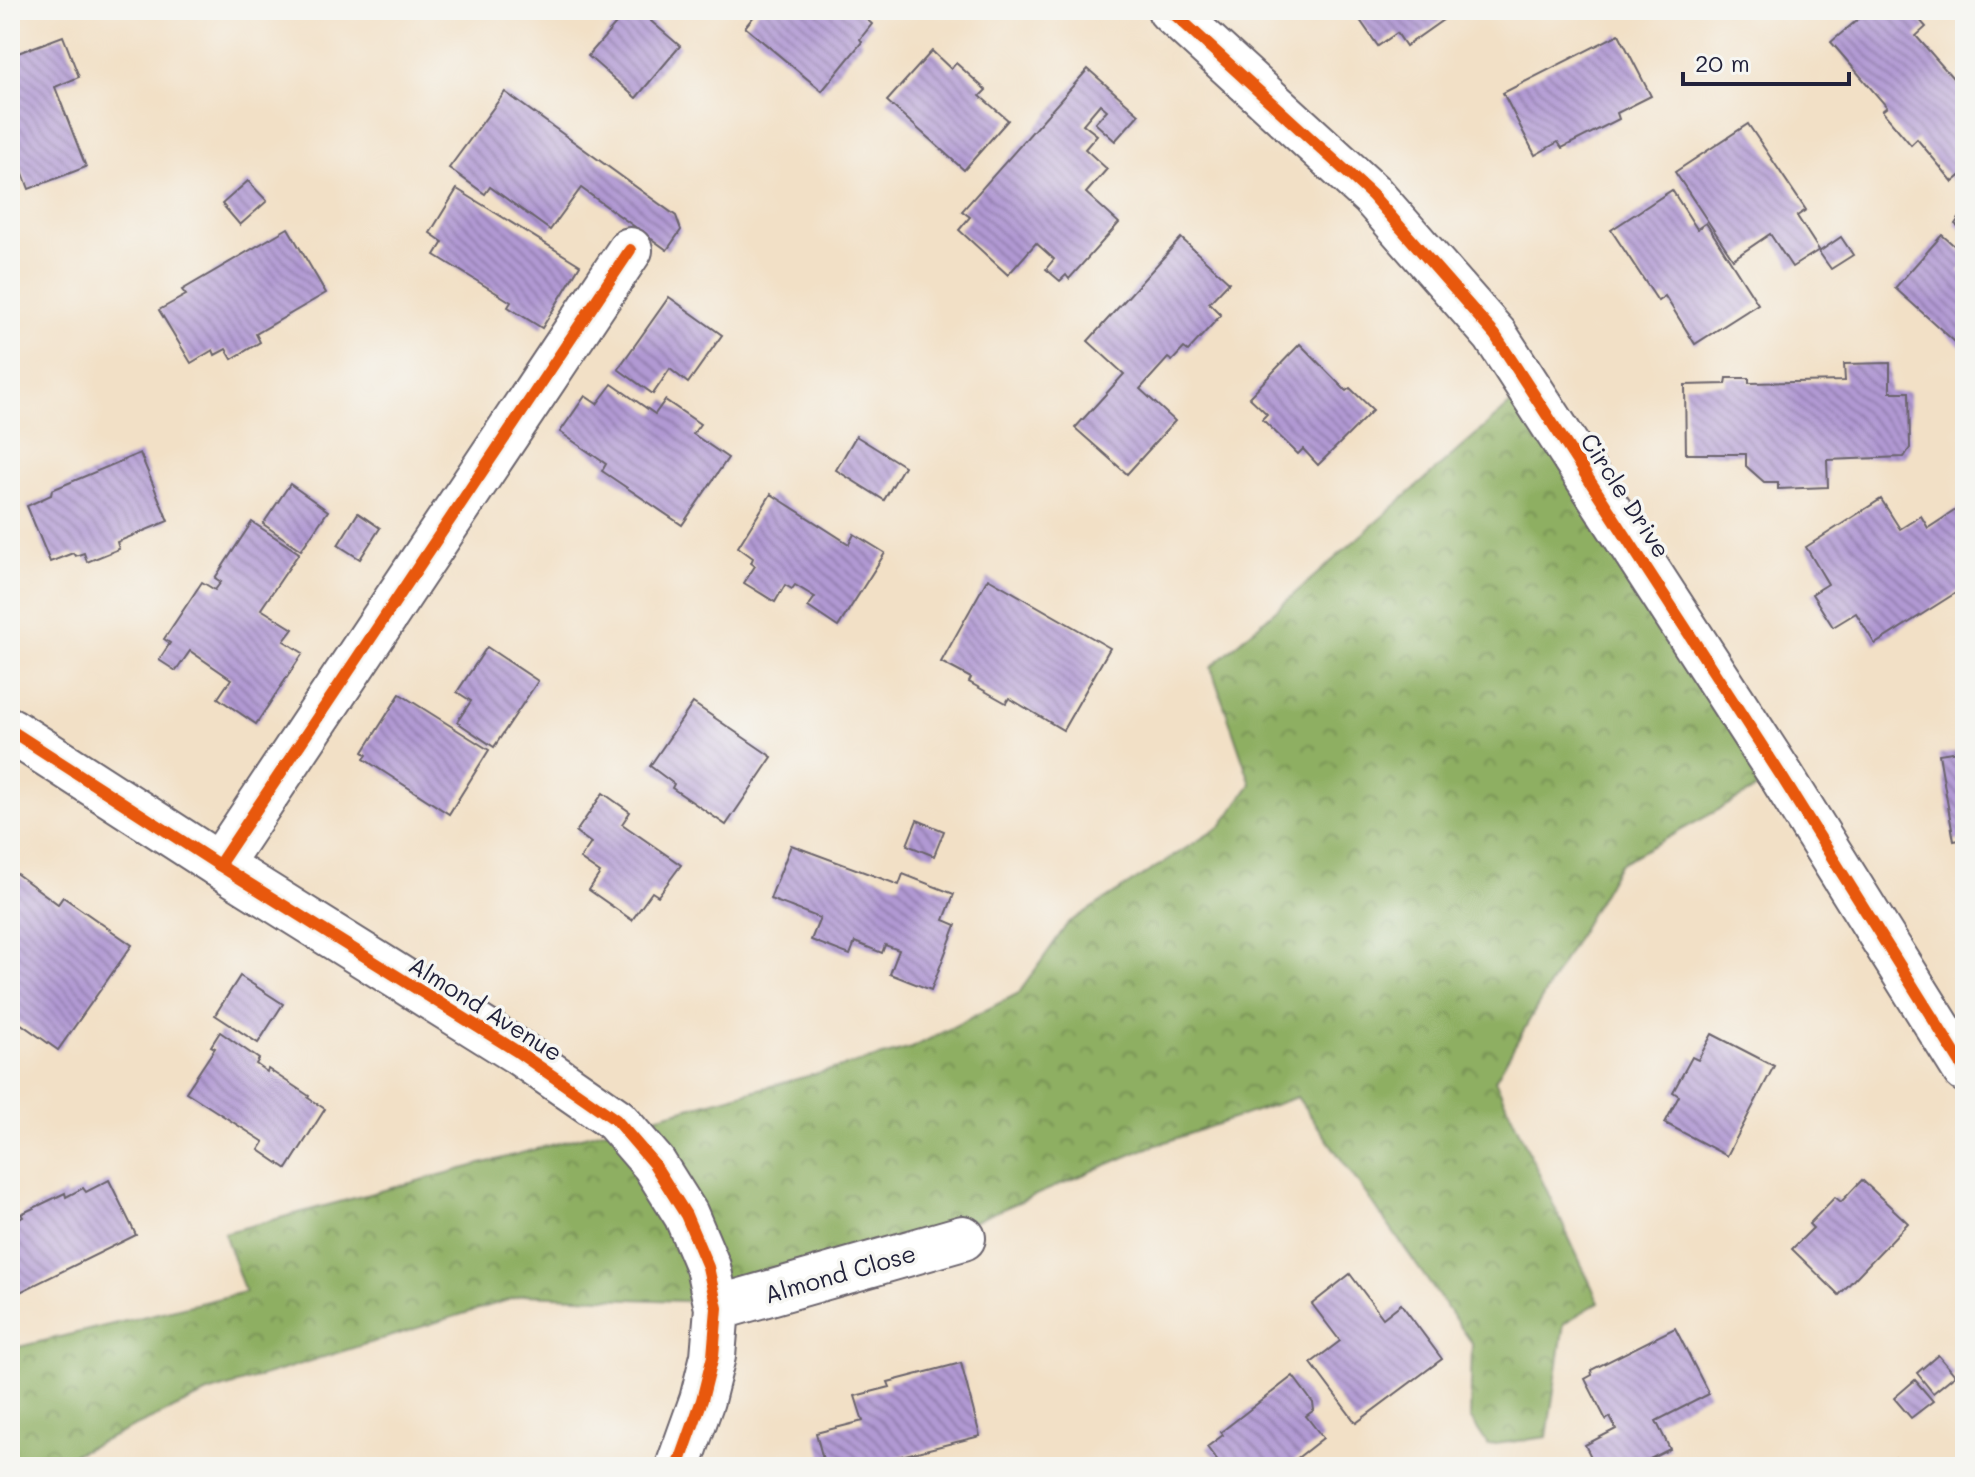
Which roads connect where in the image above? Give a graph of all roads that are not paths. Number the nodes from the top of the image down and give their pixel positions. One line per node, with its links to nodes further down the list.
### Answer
1 (1170, 10): 5 (street, Circle Drive)
2 (630, 250): 4 (street)
3 (10, 730): 4 (street, Almond Avenue)
4 (219, 865): 7 (street, Almond Avenue)
5 (1965, 1070)
6 (963, 1238): 7 (street, Almond Close)
7 (717, 1308): 8 (street, Almond Avenue)
8 (678, 1467)

